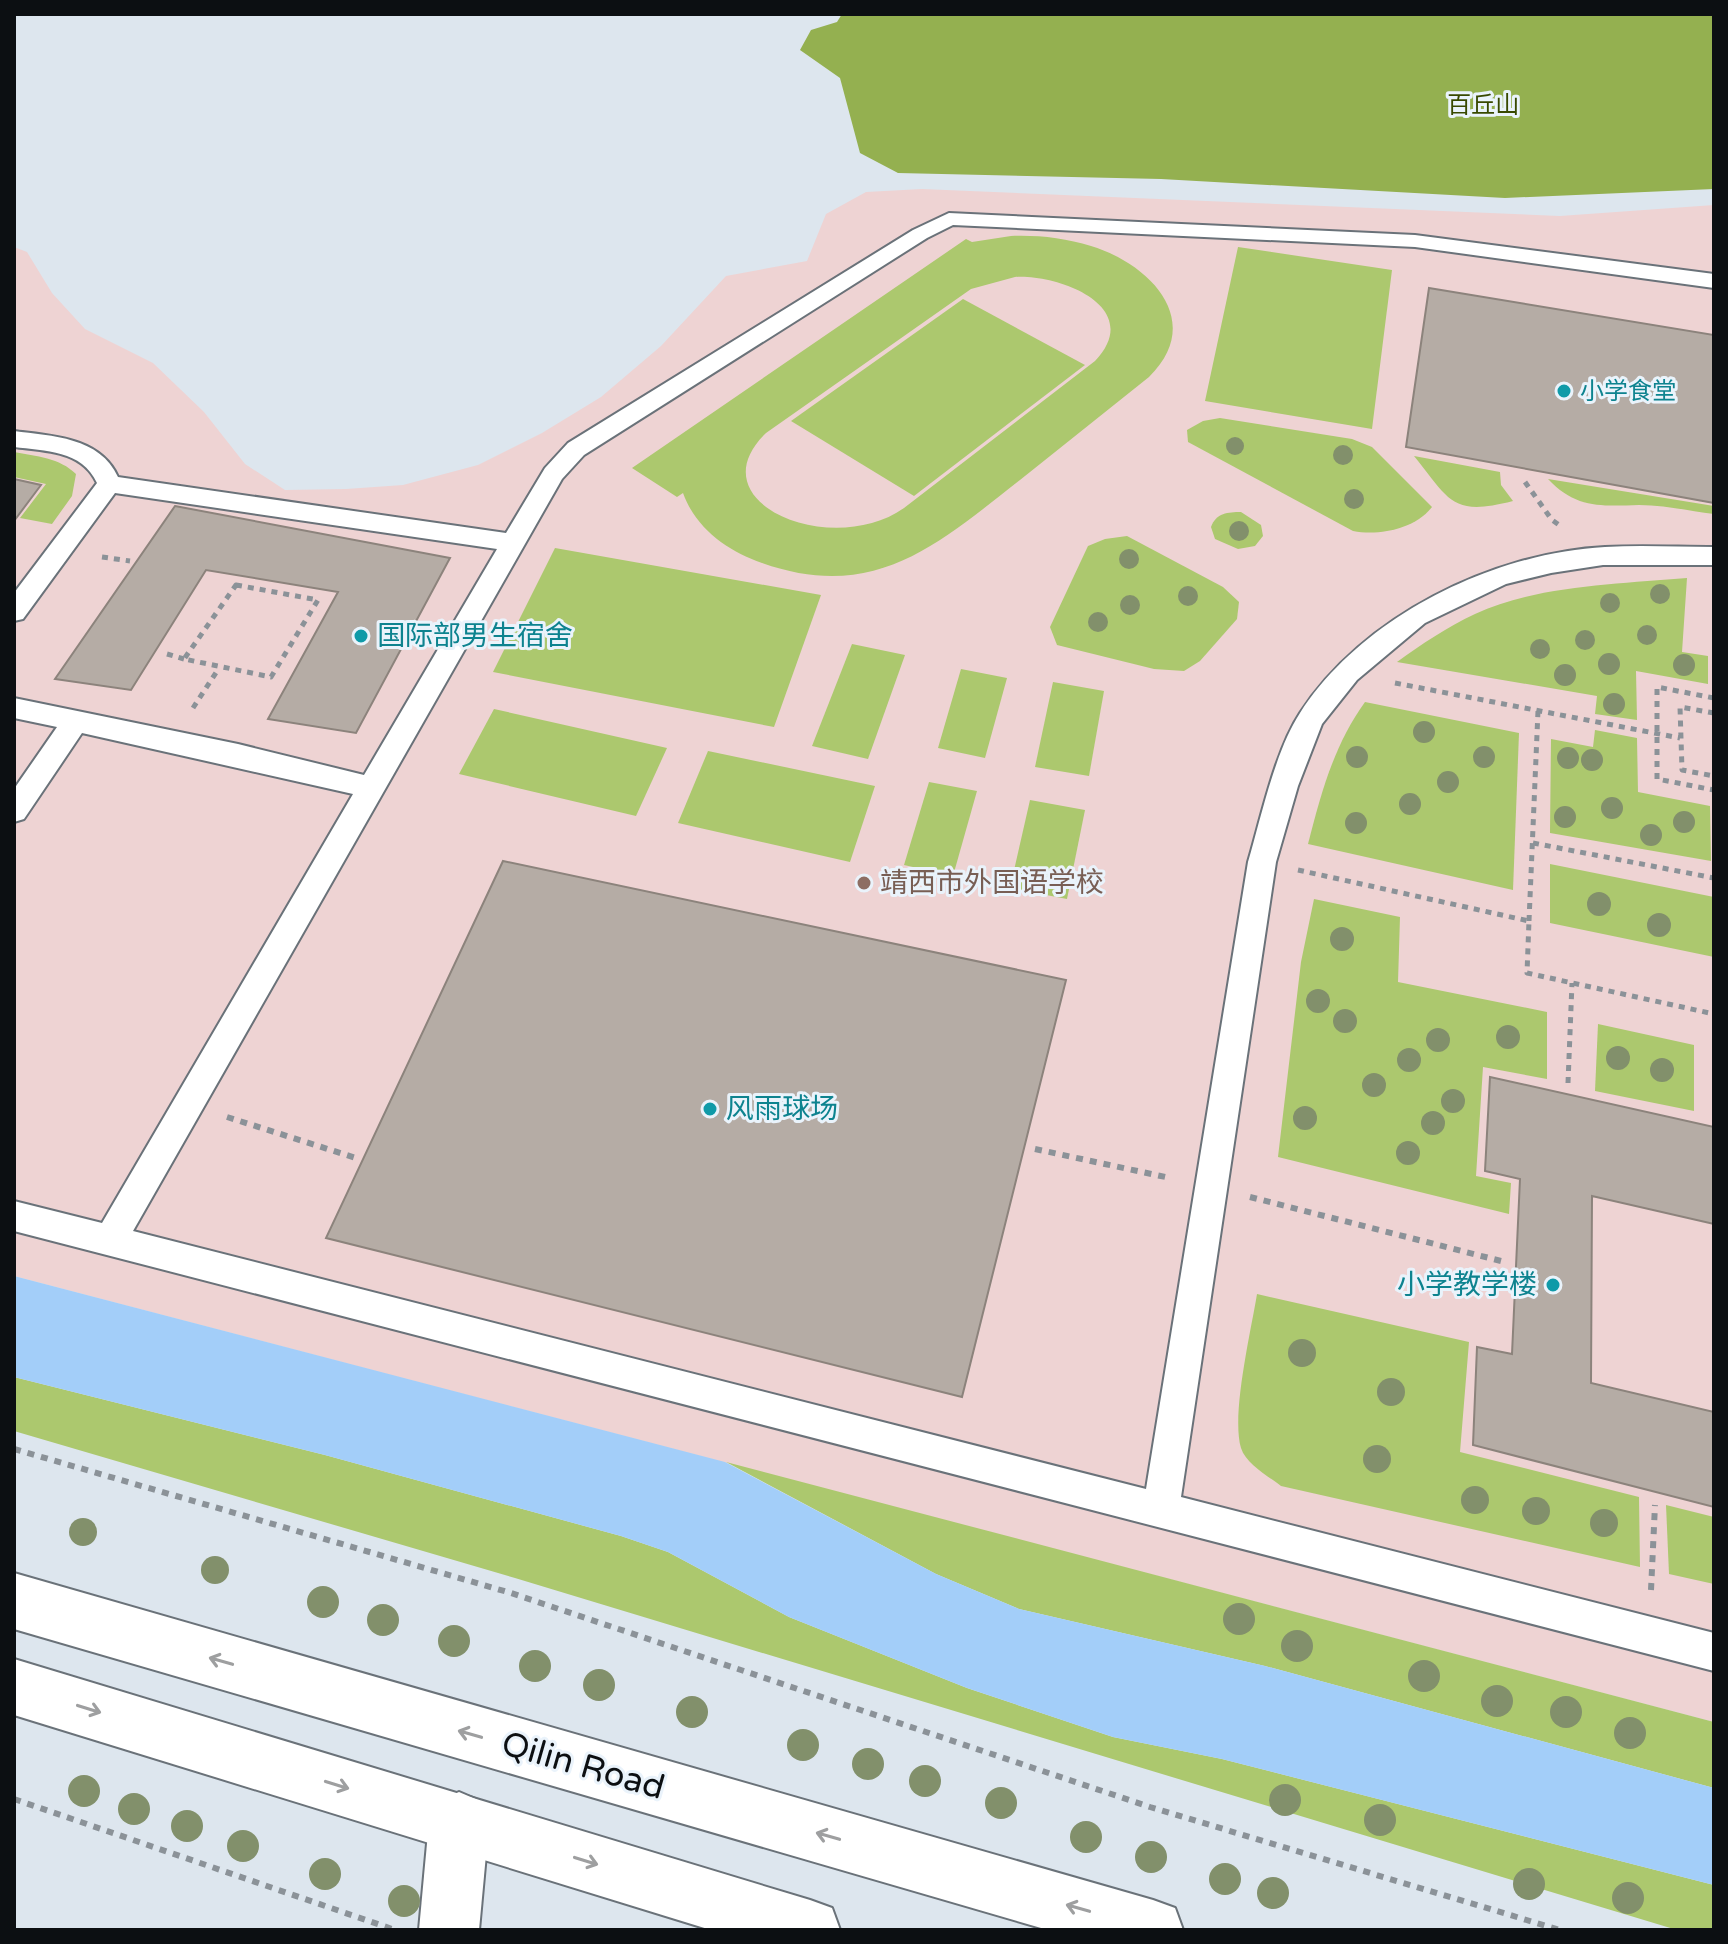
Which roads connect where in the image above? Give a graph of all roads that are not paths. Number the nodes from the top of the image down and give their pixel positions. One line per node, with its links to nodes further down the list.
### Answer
1 (1714, 281): 4 (lane)
2 (14, 439): 3 (lane)
3 (109, 484): 4 (lane); 6 (lane)
4 (515, 543): 9 (lane)
5 (1714, 556): 13 (lane)
6 (14, 612)
7 (14, 708): 8 (lane)
8 (75, 722): 9 (lane); 10 (lane)
9 (372, 788): 12 (lane)
10 (14, 811)
11 (14, 1216): 12 (lane)
12 (110, 1240): 13 (lane)
13 (1161, 1510): 15 (lane)
14 (14, 1601): 20 (main road, Qilin Road, one-way to 14)
15 (1714, 1652)
16 (14, 1687): 17 (main road, one-way to 17)
17 (459, 1822): 18 (main road); 19 (main road, one-way to 19)
18 (449, 1930)
19 (810, 1930)
20 (1153, 1930)

